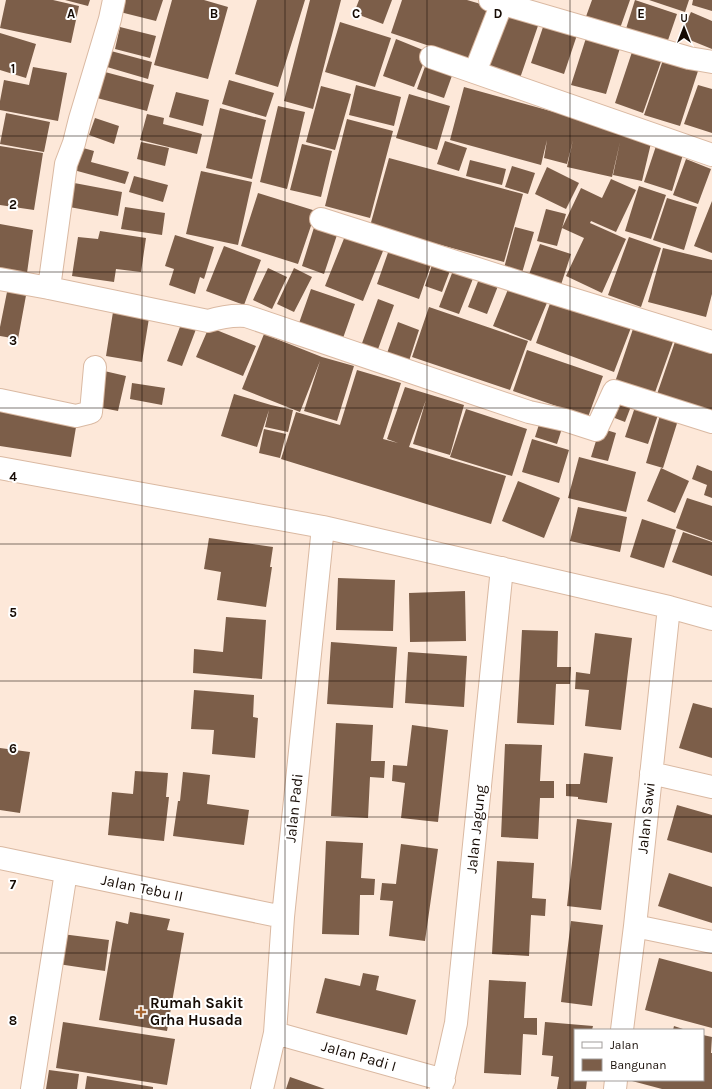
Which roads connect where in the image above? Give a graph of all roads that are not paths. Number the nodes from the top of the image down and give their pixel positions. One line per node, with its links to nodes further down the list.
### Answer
1 (114, 0): 9 (street)
2 (496, 2): 4 (street); 5 (street)
3 (431, 57): 5 (street)
4 (712, 62)
5 (475, 72): 6 (street)
6 (712, 155)
7 (321, 219): 10 (street)
8 (0, 279): 9 (street)
9 (49, 288): 13 (street)
10 (712, 342)
11 (95, 367): 12 (street)
12 (0, 400)
13 (712, 422)
14 (0, 468): 15 (street)
15 (323, 527): 16 (street); 23 (street, Jalan Padi)
16 (502, 568): 17 (street); 28 (street, Jalan Jagung)
17 (669, 607): 18 (street); 19 (street, Jalan Sawi)
18 (712, 619)
19 (651, 773): 20 (street); 24 (street, Jalan Sawi)
20 (712, 786)
21 (0, 858): 22 (street, Jalan Tebu II)
22 (66, 872): 23 (street, Jalan Tebu II); 29 (street)
23 (283, 917): 27 (street, Jalan Padi)
24 (635, 926): 25 (street); 26 (street, Jalan Sawi)
25 (712, 942)
26 (622, 1029)
27 (275, 1033): 28 (street, Jalan Padi I); 30 (street, Jalan Padi)
28 (442, 1084)
29 (32, 1089)
30 (262, 1089)

